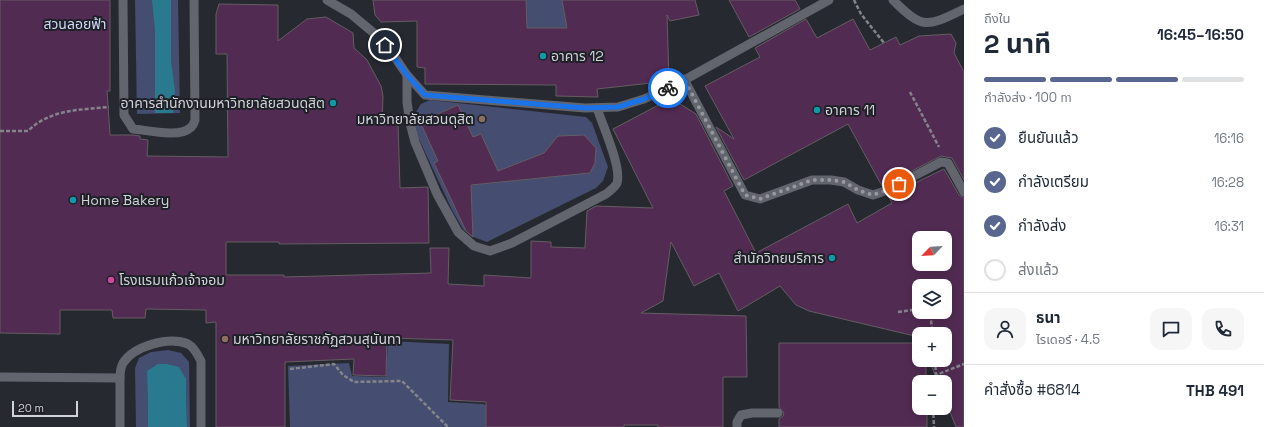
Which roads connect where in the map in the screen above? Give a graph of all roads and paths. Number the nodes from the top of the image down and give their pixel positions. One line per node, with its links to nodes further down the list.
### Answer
1 (123, 0): 12 (lane)
2 (194, 0): 12 (lane)
3 (327, 0): 9 (lane)
4 (829, 0): 10 (lane)
5 (854, 0): 8 (path)
6 (893, 0): 7 (lane)
7 (964, 9)
8 (884, 43)
9 (407, 75): 13 (lane); 13 (lane)
10 (684, 79): 13 (lane); 15 (lane)
11 (910, 92): 15 (path)
12 (124, 106): 14 (path)
13 (597, 108)
14 (0, 131)
15 (945, 162): 16 (lane)
16 (964, 192)
17 (912, 310): 18 (path)
18 (898, 312)
19 (964, 364): 22 (path)
20 (935, 367): 22 (path)
21 (290, 369): 29 (path)
22 (936, 375)
23 (0, 377): 24 (lane)
24 (120, 378): 27 (lane); 28 (lane)
25 (778, 413): 30 (lane)
26 (933, 415): 31 (path)
27 (120, 427)
28 (201, 427)
29 (448, 427)
30 (737, 427)
31 (934, 427)

